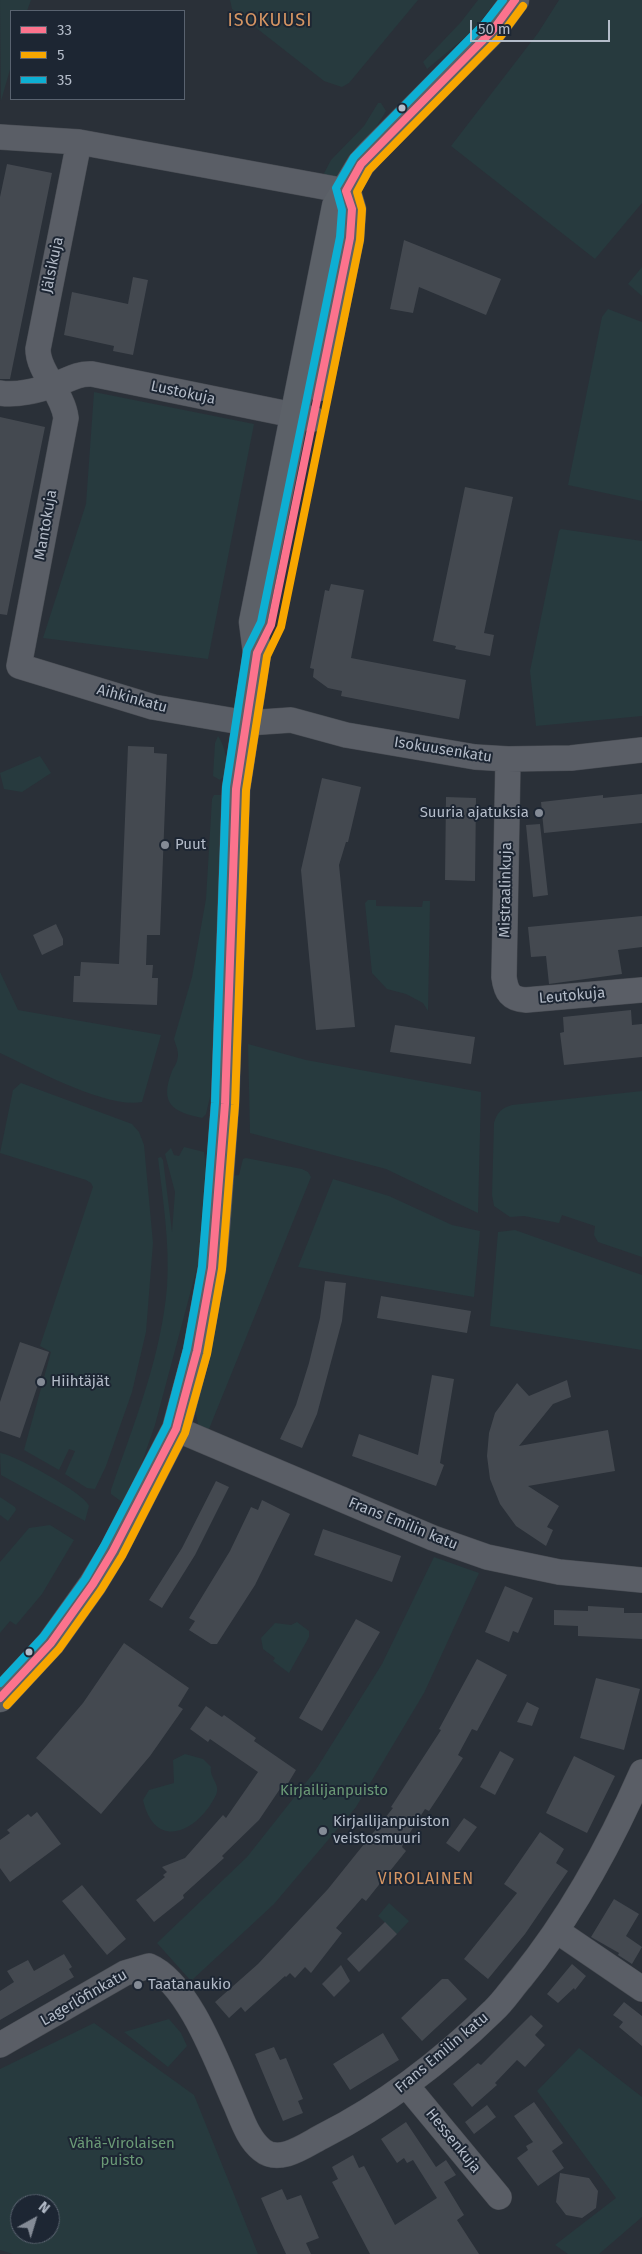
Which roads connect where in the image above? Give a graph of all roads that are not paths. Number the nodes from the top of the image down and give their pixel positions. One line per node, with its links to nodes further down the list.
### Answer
1 (515, 0): 4 (main road)
2 (0, 137): 3 (street)
3 (79, 142): 4 (street); 5 (street, Jälsikuja)
4 (346, 191): 7 (main road)
5 (54, 385): 6 (street, Lustokuja); 7 (street, Lustokuja); 8 (street, Mantokuja)
6 (0, 393)
7 (304, 418): 9 (main road)
8 (19, 666): 9 (street, Aihkinkatu)
9 (247, 723): 11 (street, Isokuusenkatu); 14 (main road)
10 (642, 750): 11 (street, Isokuusenkatu)
11 (508, 759): 12 (street, Mistraalinkuja)
12 (506, 990): 13 (street, Leutokuja)
13 (642, 990)
14 (176, 1429): 15 (street, Frans Emilin katu); 16 (main road)
15 (642, 1580)
16 (0, 1698)
17 (642, 1772): 18 (street, Frans Emilin katu)
18 (557, 1931): 20 (street); 22 (street, Frans Emilin katu)
19 (167, 1980): 21 (street, Lagerlöfinkatu); 22 (street, Frans Emilin katu)
20 (642, 1989)
21 (0, 2045)
22 (407, 2086): 23 (street, Hessenkuja)
23 (499, 2197)

